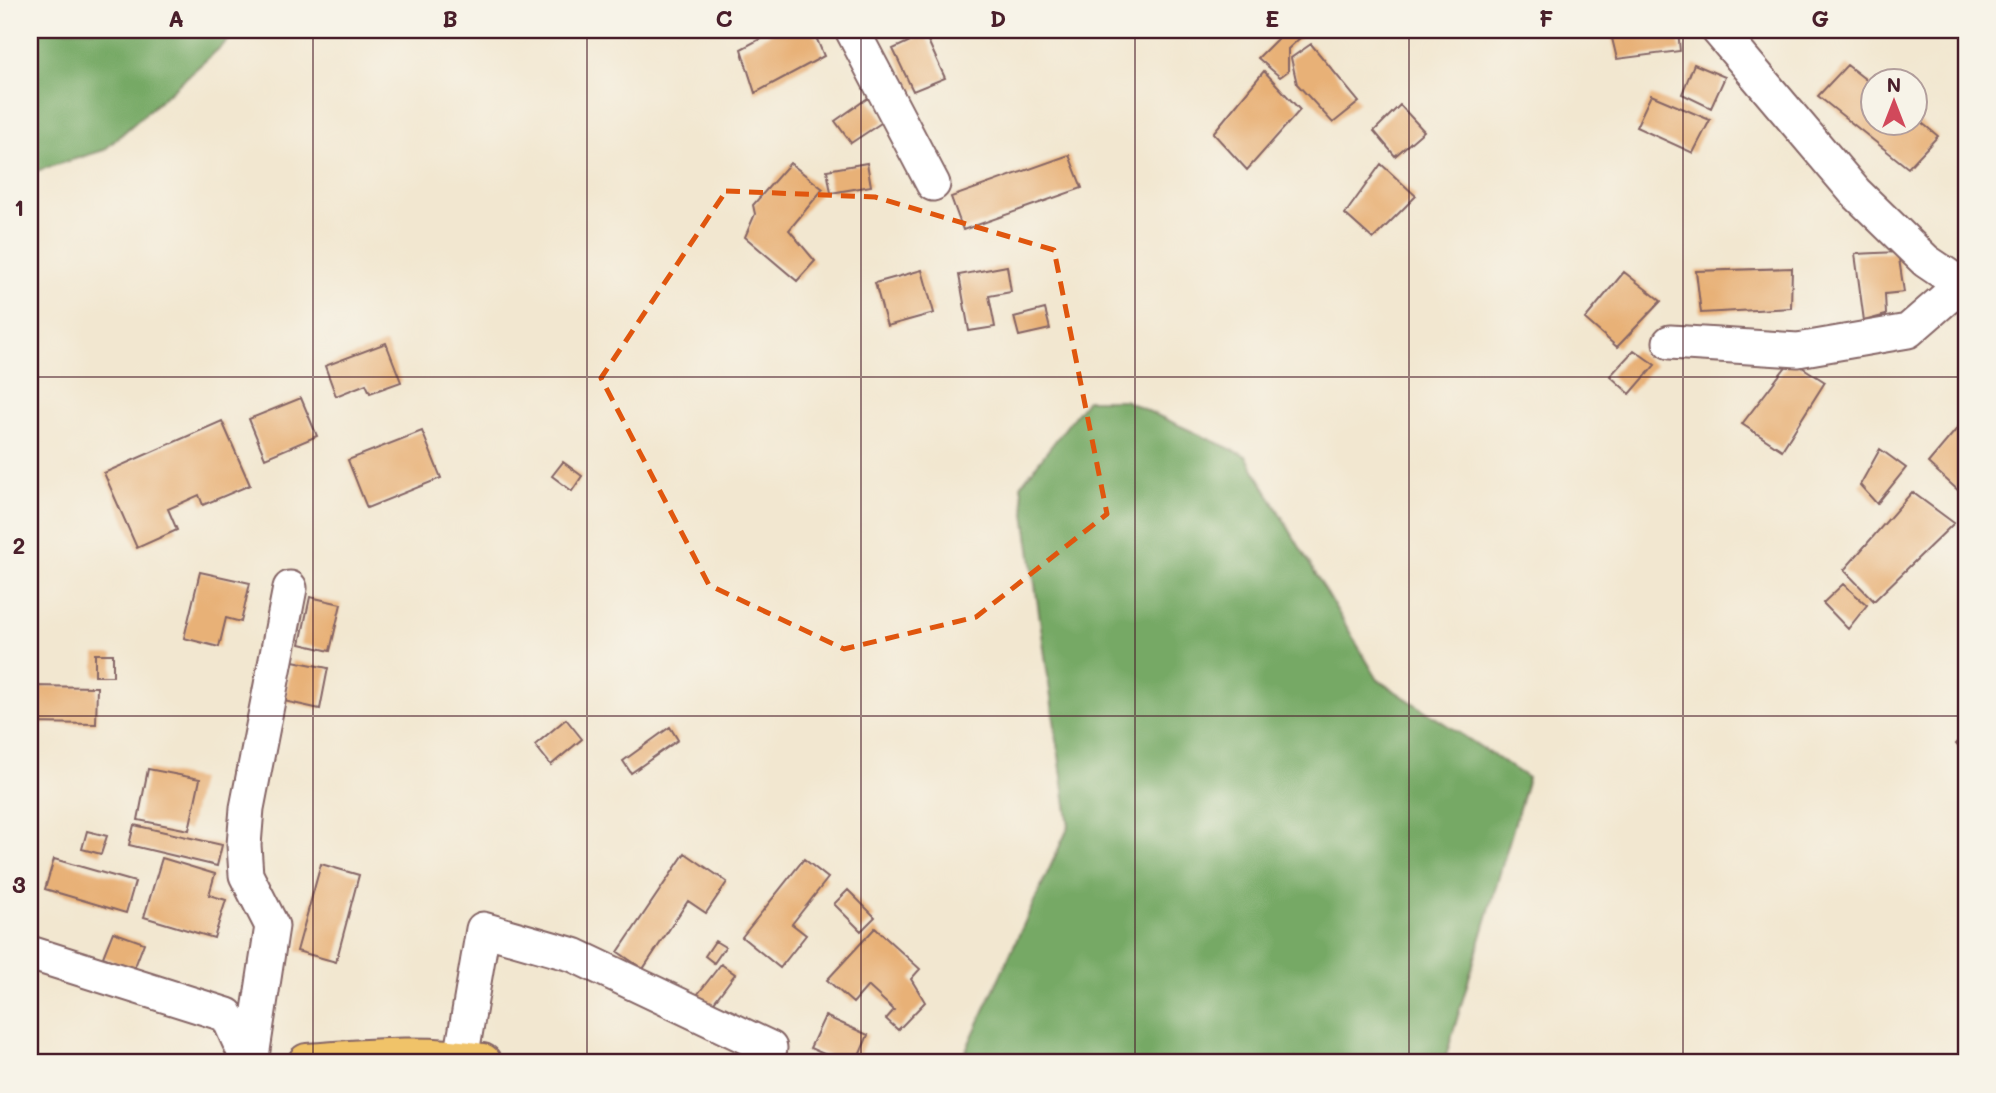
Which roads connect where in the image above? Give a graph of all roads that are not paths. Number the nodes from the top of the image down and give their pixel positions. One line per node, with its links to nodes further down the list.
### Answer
1 (852, 30): 3 (street)
2 (1718, 30): 4 (street)
3 (933, 184)
4 (1964, 286): 5 (street)
5 (1670, 342)
6 (290, 588): 10 (street)
7 (30, 953): 10 (street)
8 (770, 1048): 9 (street)
9 (471, 1061): 11 (main road)
10 (250, 1063)
11 (307, 1063)

